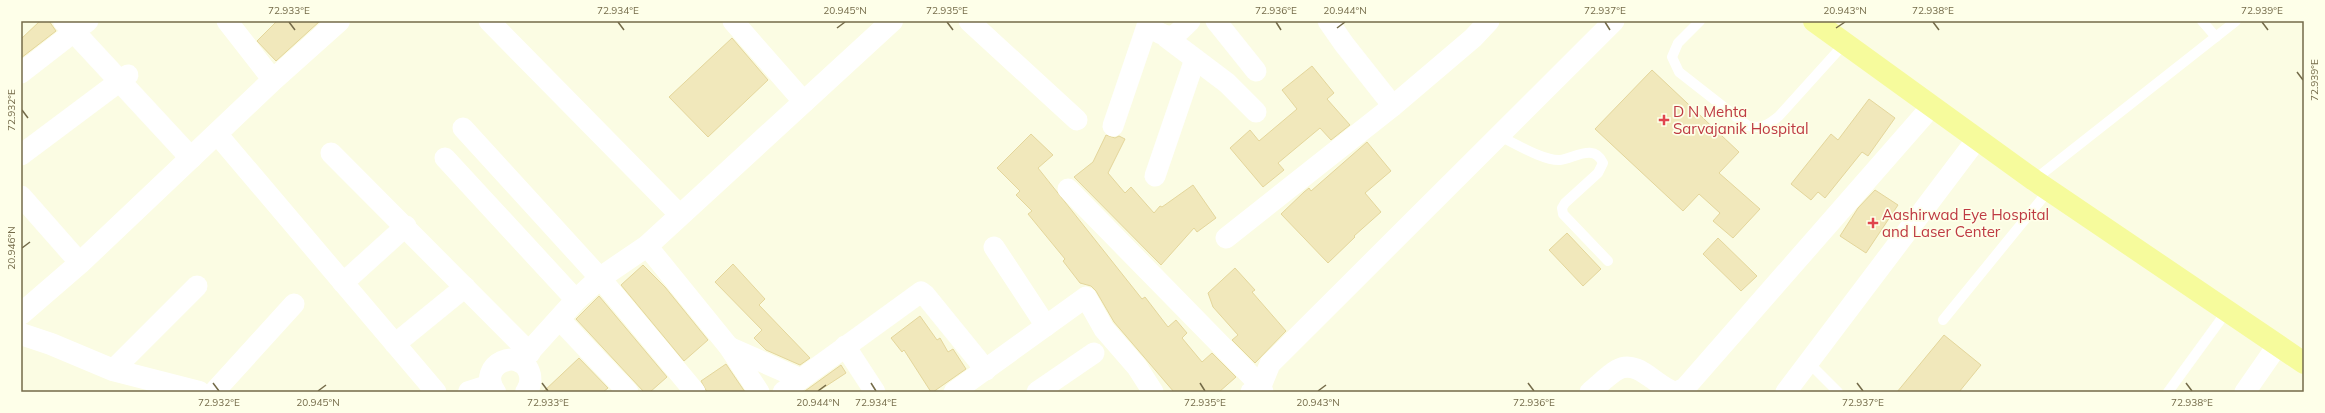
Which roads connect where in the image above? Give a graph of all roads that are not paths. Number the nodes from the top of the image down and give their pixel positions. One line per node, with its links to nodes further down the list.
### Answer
1 (227, 21): 25 (street)
2 (339, 21): 25 (street)
3 (489, 21): 44 (street)
4 (733, 21): 26 (street)
5 (892, 21): 26 (street)
6 (969, 21): 30 (street)
7 (1190, 21): 18 (street)
8 (1216, 21): 22 (street)
9 (1328, 21): 27 (street)
10 (1489, 21): 27 (street)
11 (1614, 21): 34 (street)
12 (1700, 21): 20 (lane)
13 (2202, 21): 19 (lane)
14 (2236, 21): 19 (lane)
15 (1144, 23): 18 (street); 31 (street)
16 (1821, 23): 20 (main road)
17 (77, 24): 23 (street); 24 (street)
18 (1166, 37): 21 (street)
19 (2216, 37): 41 (lane)
20 (1845, 43): 28 (main road)
21 (1195, 59): 29 (street); 40 (street)
22 (1256, 71)
23 (21, 73)
24 (124, 78): 37 (street); 38 (street)
25 (273, 80): 33 (street)
26 (804, 102): 44 (street)
27 (1393, 106): 46 (street)
28 (1932, 106): 35 (main road); 90 (street)
29 (1256, 112)
30 (1077, 120)
31 (1113, 126)
32 (463, 128): 51 (street)
33 (217, 134): 38 (street); 52 (street)
34 (1499, 136): 49 (lane); 75 (street)
35 (1977, 139): 41 (main road); 69 (street)
36 (331, 153): 45 (street)
37 (21, 155)
38 (195, 155): 50 (street)
39 (445, 158): 55 (street)
40 (1155, 176)
41 (2041, 185): 57 (main road); 60 (lane)
42 (1068, 190): 75 (street)
43 (21, 196): 50 (street)
44 (680, 215): 47 (street)
45 (406, 226): 52 (street); 54 (street)
46 (1226, 238)
47 (647, 246): 51 (street); 66 (street)
48 (994, 247): 61 (street)
49 (1608, 261)
50 (80, 263): 58 (street)
51 (600, 278): 55 (street); 82 (street)
52 (343, 283): 63 (street)
53 (197, 286): 71 (street)
54 (465, 287): 63 (street); 68 (street)
55 (576, 300): 59 (street)
56 (294, 304): 77 (street)
57 (2227, 311): 65 (main road); 93 (lane)
58 (21, 314)
59 (560, 320): 68 (street); 81 (street)
60 (1943, 320)
61 (1046, 326): 72 (street); 88 (street)
62 (21, 334): 71 (street)
63 (395, 344): 78 (street)
64 (845, 346): 72 (street); 73 (street); 85 (street)
65 (2277, 346): 70 (main road); 94 (street)
66 (729, 347): 73 (street); 83 (street)
67 (1094, 353): 87 (street)
68 (525, 357): 74 (street); 80 (street)
69 (1808, 362): 91 (street); 92 (lane)
70 (2304, 363)
71 (113, 370): 76 (street)
72 (986, 370): 86 (street)
73 (801, 379): 84 (street)
74 (493, 388): 79 (street)
75 (1258, 390)
76 (199, 392)
77 (214, 392)
78 (436, 392)
79 (469, 392)
80 (526, 392)
81 (628, 392)
82 (695, 392)
83 (759, 392)
84 (783, 392)
85 (875, 392)
86 (954, 392)
87 (1037, 392)
88 (1153, 392)
89 (1590, 392): 90 (street)
90 (1676, 392)
91 (1786, 392)
92 (1838, 392)
93 (2168, 392)
94 (2245, 392)

